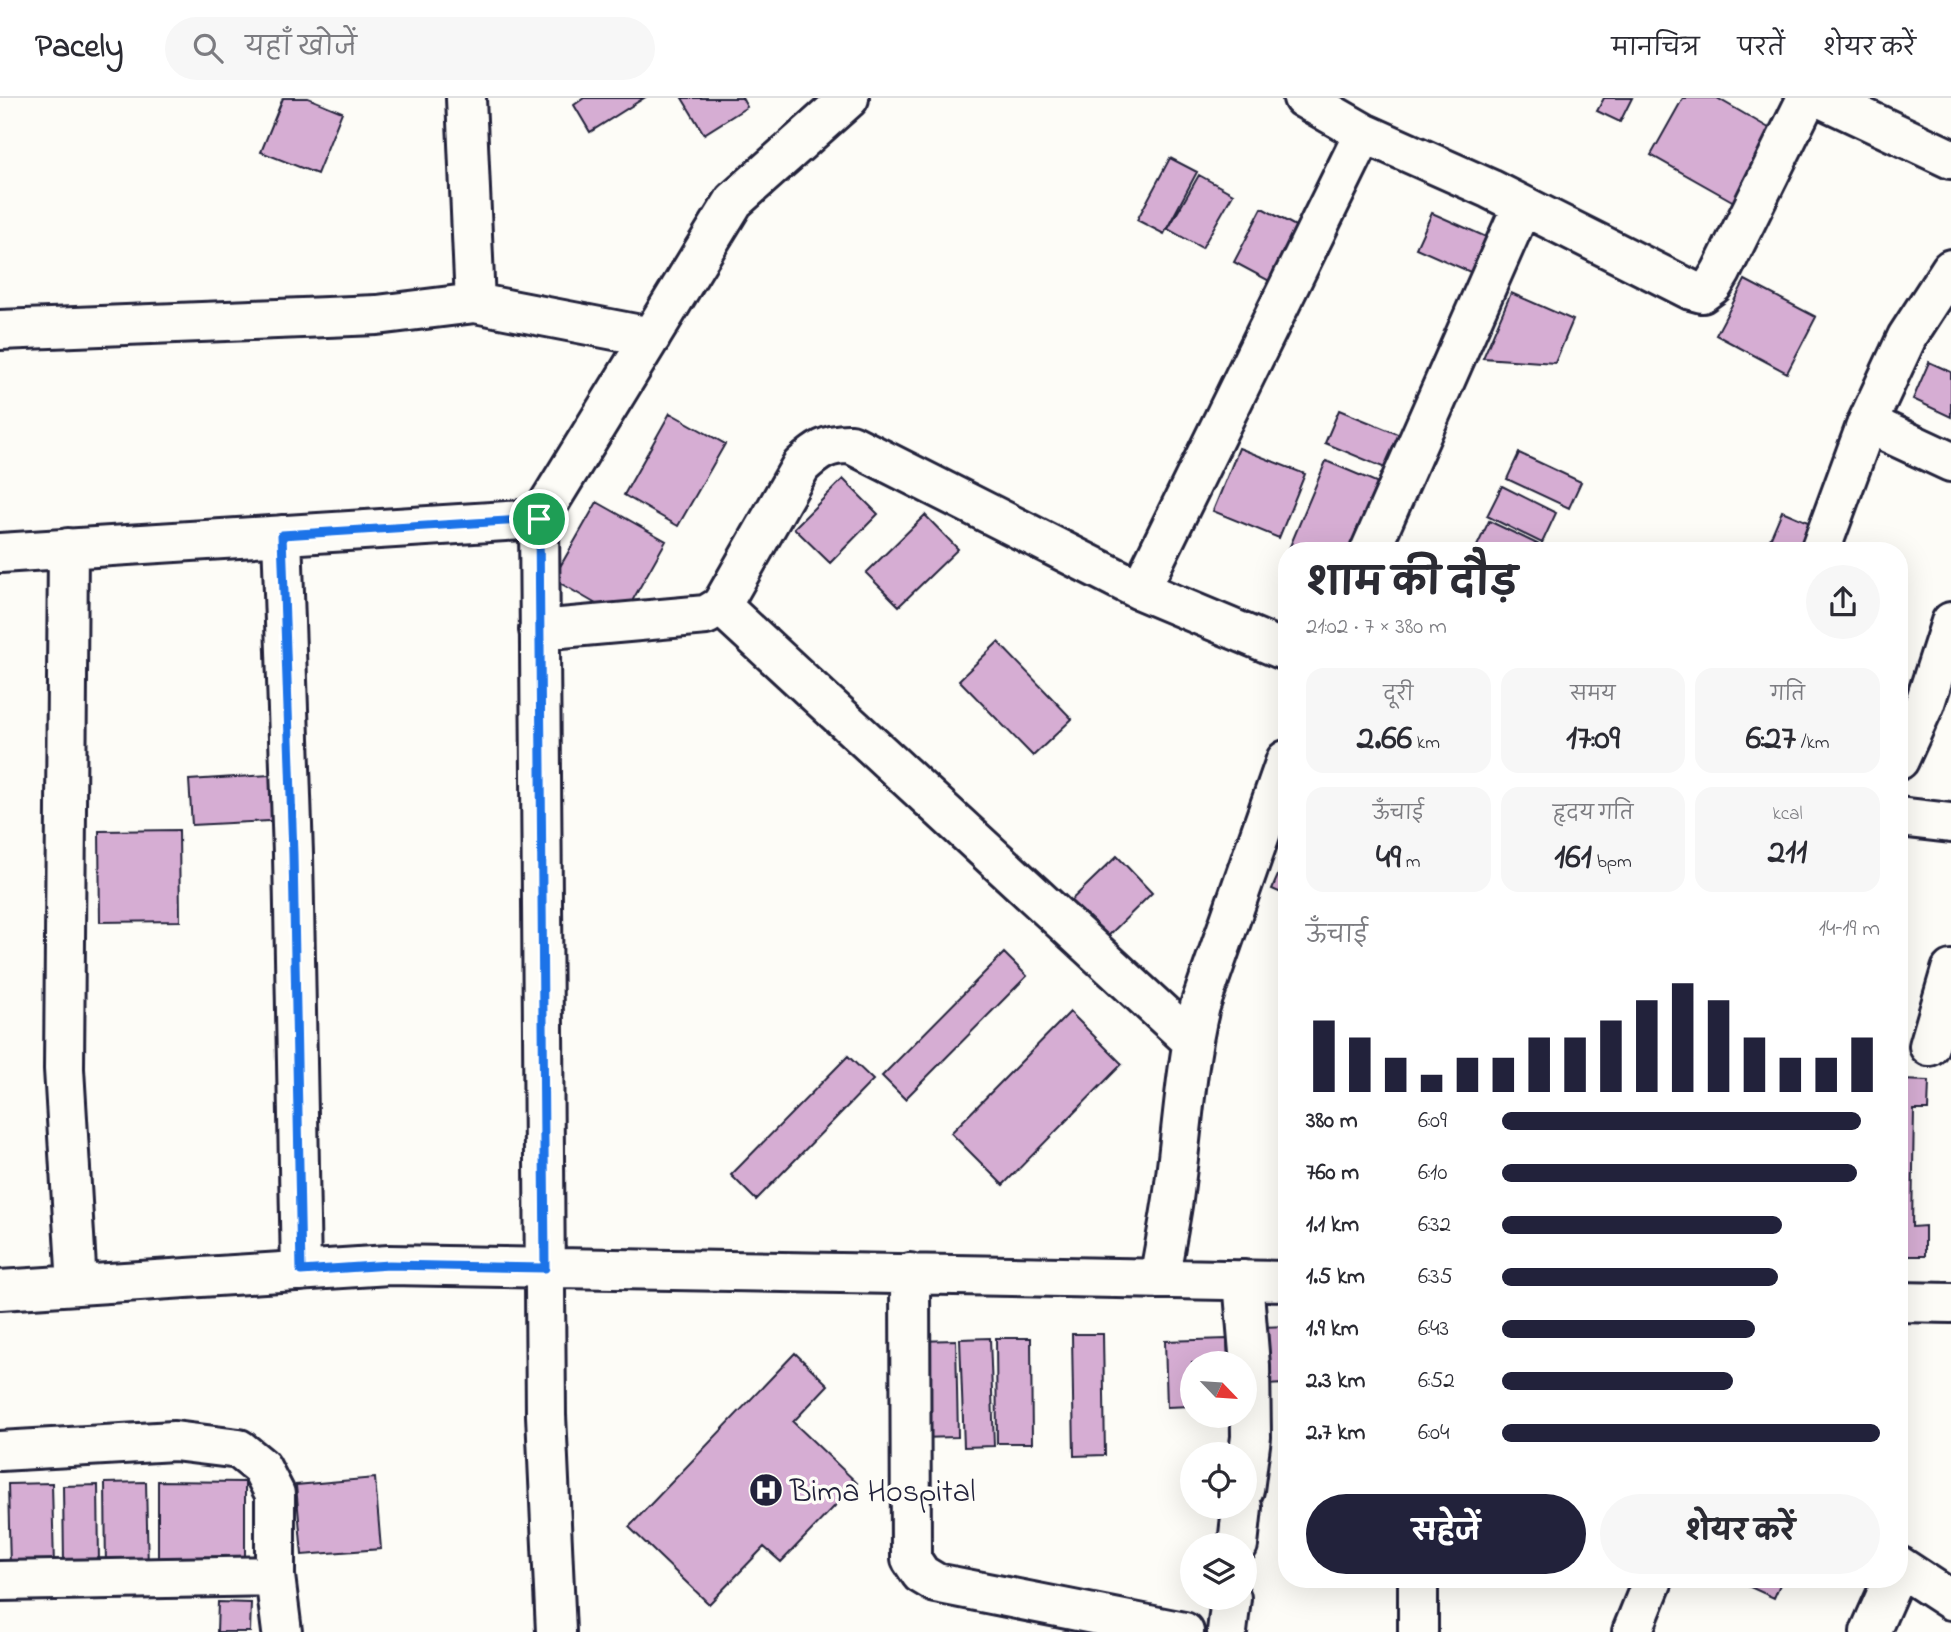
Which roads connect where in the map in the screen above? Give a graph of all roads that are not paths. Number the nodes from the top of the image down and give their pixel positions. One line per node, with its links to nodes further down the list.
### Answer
1 (467, 98): 10 (street)
2 (849, 98): 12 (street)
3 (1303, 98): 6 (street)
4 (1807, 98): 8 (street)
5 (1821, 98): 7 (street)
6 (1364, 133): 8 (street); 21 (street)
7 (1951, 159)
8 (1522, 206): 17 (street)
9 (1951, 269): 13 (street)
10 (475, 303): 11 (street); 12 (street)
11 (0, 330)
12 (651, 337): 15 (street)
13 (1867, 423): 14 (street); 18 (street)
14 (1951, 462)
15 (539, 519): 16 (street); 24 (street)
16 (282, 535): 19 (street); 35 (street)
17 (1374, 542)
18 (1823, 542)
19 (68, 548): 20 (street); 40 (street)
20 (0, 553)
21 (1140, 590): 22 (street); 25 (street)
22 (721, 606): 24 (street); 32 (street)
23 (1951, 622): 26 (street)
24 (540, 630): 34 (street)
25 (1278, 647)
26 (1908, 740)
27 (1278, 811): 30 (street)
28 (1908, 818): 29 (street)
29 (1951, 823)
30 (1275, 830): 32 (street)
31 (1951, 970): 33 (street)
32 (1192, 1041): 37 (street)
33 (1926, 1048)
34 (545, 1268): 35 (street); 36 (street); 55 (street)
35 (301, 1271): 40 (street)
36 (910, 1273): 37 (street); 56 (street)
37 (1159, 1279): 38 (street)
38 (1243, 1280): 39 (street); 44 (street)
39 (1278, 1281)
40 (77, 1285): 41 (street)
41 (0, 1290)
42 (1908, 1302): 43 (street)
43 (1951, 1303)
44 (1250, 1442)
45 (0, 1451): 47 (street)
46 (1908, 1573): 52 (street)
47 (275, 1576): 48 (street); 54 (street)
48 (0, 1581)
49 (1418, 1588): 58 (street)
50 (1650, 1588): 59 (street)
51 (1889, 1588): 60 (street)
52 (1951, 1600)
53 (1230, 1610): 57 (street)
54 (282, 1632)
55 (556, 1632)
56 (1184, 1632)
57 (1227, 1632)
58 (1418, 1632)
59 (1632, 1632)
60 (1870, 1632)

